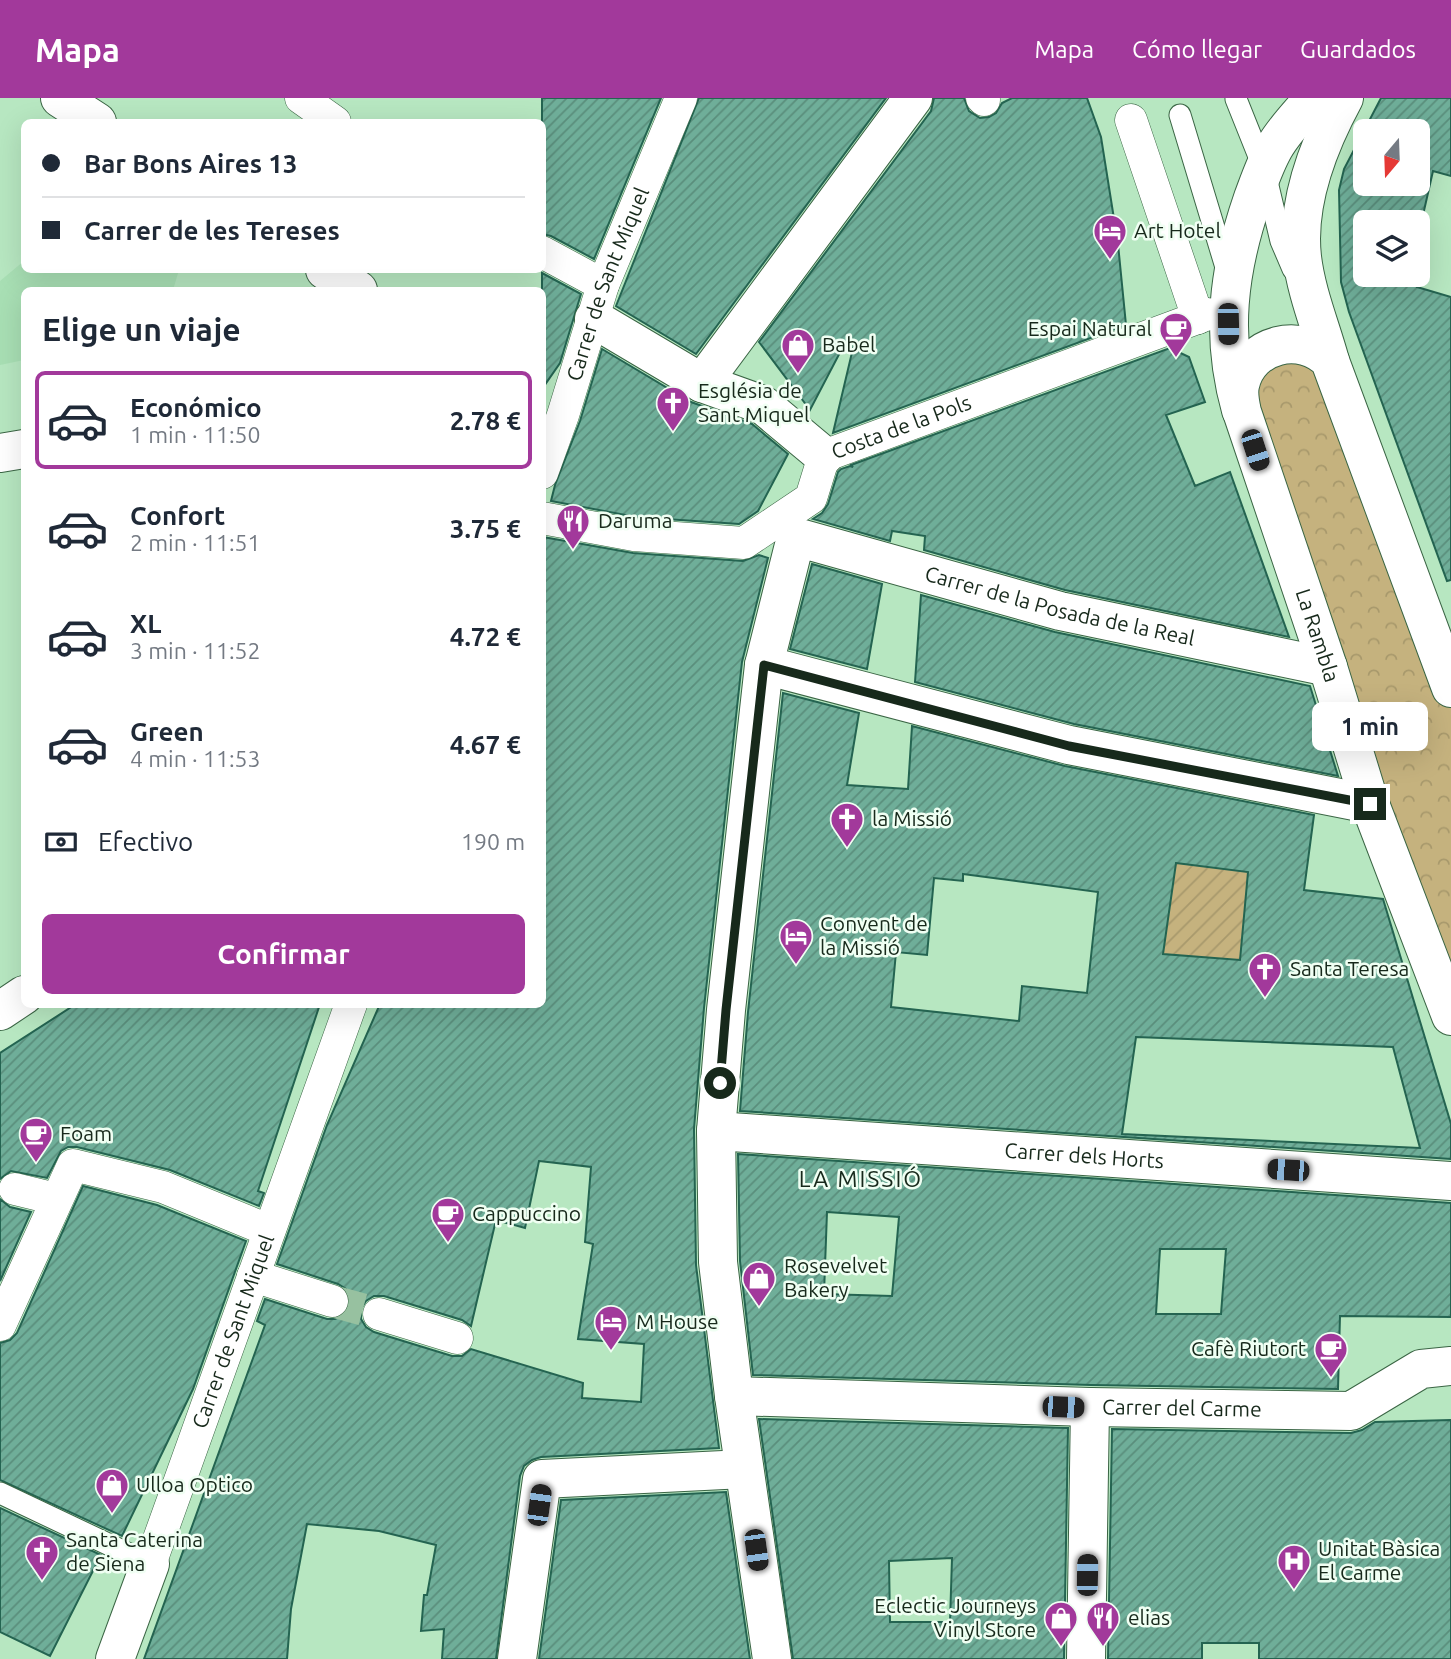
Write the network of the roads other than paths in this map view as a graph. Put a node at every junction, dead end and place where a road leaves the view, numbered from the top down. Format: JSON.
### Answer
{"nodes":[{"id":1,"x":60,"y":98,"type":"edge"},
{"id":2,"x":300,"y":98,"type":"edge"},
{"id":3,"x":681,"y":98,"type":"edge"},
{"id":4,"x":913,"y":98,"type":"edge"},
{"id":5,"x":1314,"y":98,"type":"edge"},
{"id":6,"x":1344,"y":98,"type":"edge"},
{"id":7,"x":1236,"y":99,"type":"edge"},
{"id":8,"x":1180,"y":115,"type":"dead end"},
{"id":9,"x":92,"y":119,"type":"edge"},
{"id":10,"x":331,"y":119,"type":"edge"},
{"id":11,"x":1131,"y":120,"type":"dead end"},
{"id":12,"x":1264,"y":169,"type":"junction"},
{"id":13,"x":546,"y":256,"type":"edge"},
{"id":14,"x":330,"y":273,"type":"edge"},
{"id":15,"x":1231,"y":281,"type":"junction"},
{"id":16,"x":353,"y":287,"type":"edge"},
{"id":17,"x":598,"y":302,"type":"junction"},
{"id":18,"x":1330,"y":361,"type":"junction"},
{"id":19,"x":702,"y":383,"type":"junction"},
{"id":20,"x":1242,"y":412,"type":"junction"},
{"id":21,"x":21,"y":450,"type":"edge"},
{"id":22,"x":0,"y":453,"type":"edge"},
{"id":23,"x":824,"y":456,"type":"junction"},
{"id":24,"x":546,"y":461,"type":"edge"},
{"id":25,"x":546,"y":519,"type":"edge"},
{"id":26,"x":764,"y":665,"type":"junction"},
{"id":27,"x":1328,"y":667,"type":"junction"},
{"id":28,"x":1451,"y":688,"type":"edge"},
{"id":29,"x":1370,"y":804,"type":"junction"},
{"id":30,"x":21,"y":997,"type":"edge"},
{"id":31,"x":350,"y":1008,"type":"edge"},
{"id":32,"x":0,"y":1011,"type":"edge"},
{"id":33,"x":1451,"y":1016,"type":"edge"},
{"id":34,"x":716,"y":1132,"type":"junction"},
{"id":35,"x":1451,"y":1181,"type":"edge"},
{"id":36,"x":5,"y":1186,"type":"edge"},
{"id":37,"x":56,"y":1199,"type":"junction"},
{"id":38,"x":268,"y":1230,"type":"junction"},
{"id":39,"x":253,"y":1276,"type":"junction"},
{"id":40,"x":332,"y":1301,"type":"tunnel mouth"},
{"id":41,"x":379,"y":1314,"type":"tunnel mouth"},
{"id":42,"x":0,"y":1325,"type":"edge"},
{"id":43,"x":457,"y":1338,"type":"dead end"},
{"id":44,"x":1451,"y":1367,"type":"edge"},
{"id":45,"x":734,"y":1396,"type":"junction"},
{"id":46,"x":1090,"y":1408,"type":"junction"},
{"id":47,"x":744,"y":1469,"type":"junction"},
{"id":48,"x":0,"y":1493,"type":"edge"},
{"id":49,"x":150,"y":1564,"type":"junction"},
{"id":50,"x":115,"y":1659,"type":"edge"},
{"id":51,"x":517,"y":1659,"type":"edge"},
{"id":52,"x":772,"y":1659,"type":"edge"},
{"id":53,"x":1086,"y":1659,"type":"edge"}],
"edges":[{"from":1,"to":9,"type":"street"},
{"from":2,"to":10,"type":"street"},
{"from":3,"to":17,"type":"street","name":"Carrer de Sant Miquel"},
{"from":4,"to":19,"type":"street"},
{"from":5,"to":12,"type":"street"},
{"from":6,"to":18,"type":"street"},
{"from":7,"to":12,"type":"lane"},
{"from":8,"to":15,"type":"lane"},
{"from":11,"to":23,"type":"street","name":"Costa de la Pols"},
{"from":12,"to":15,"type":"street"},
{"from":12,"to":18,"type":"lane"},
{"from":13,"to":17,"type":"street"},
{"from":14,"to":16,"type":"street"},
{"from":15,"to":20,"type":"street"},
{"from":17,"to":19,"type":"street"},
{"from":17,"to":24,"type":"street","name":"Carrer de Sant Miquel"},
{"from":18,"to":20,"type":"street"},
{"from":18,"to":28,"type":"street"},
{"from":19,"to":23,"type":"street"},
{"from":20,"to":27,"type":"street","name":"La Rambla"},
{"from":21,"to":22,"type":"street"},
{"from":23,"to":25,"type":"street","name":"Costa de la Pols"},
{"from":26,"to":27,"type":"street","name":"Carrer de la Posada de la Real"},
{"from":26,"to":29,"type":"street"},
{"from":26,"to":34,"type":"street"},
{"from":27,"to":29,"type":"street","name":"La Rambla"},
{"from":29,"to":33,"type":"street","name":"La Rambla"},
{"from":30,"to":32,"type":"street"},
{"from":31,"to":38,"type":"street","name":"Carrer de Sant Miquel"},
{"from":34,"to":35,"type":"street","name":"Carrer dels Horts"},
{"from":34,"to":45,"type":"street"},
{"from":36,"to":37,"type":"street"},
{"from":37,"to":38,"type":"street"},
{"from":37,"to":42,"type":"street"},
{"from":38,"to":39,"type":"street","name":"Carrer de Sant Miquel"},
{"from":39,"to":40,"type":"street"},
{"from":39,"to":49,"type":"street","name":"Carrer de Sant Miquel"},
{"from":41,"to":43,"type":"street"},
{"from":44,"to":46,"type":"street","name":"Carrer del Carme"},
{"from":45,"to":46,"type":"street","name":"Carrer del Carme"},
{"from":45,"to":47,"type":"street"},
{"from":46,"to":53,"type":"street"},
{"from":47,"to":51,"type":"street"},
{"from":47,"to":52,"type":"street"},
{"from":48,"to":49,"type":"lane"},
{"from":49,"to":50,"type":"street","name":"Carrer de Sant Miquel"}]}
